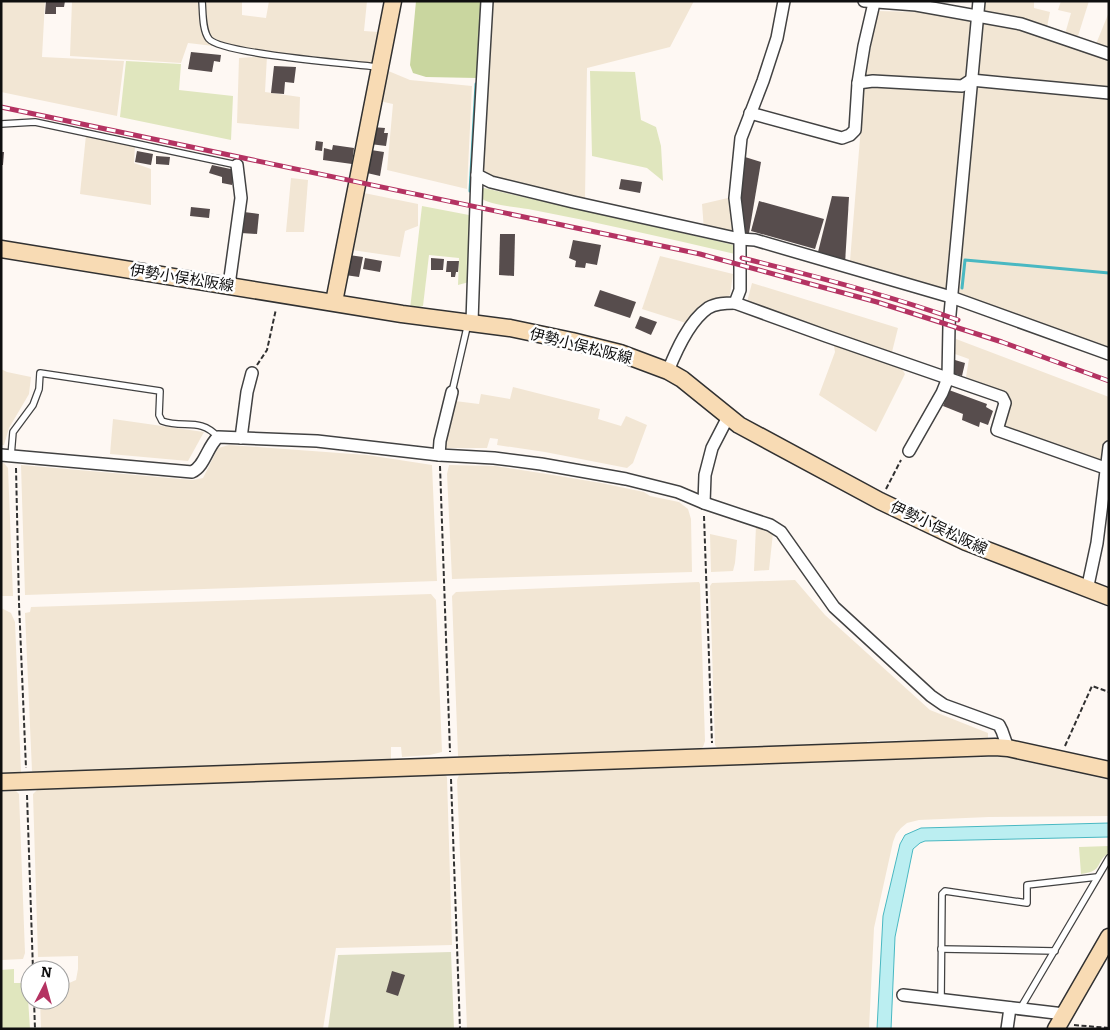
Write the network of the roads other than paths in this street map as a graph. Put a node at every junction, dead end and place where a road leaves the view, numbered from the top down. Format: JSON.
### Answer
{"nodes":[{"id":1,"x":202,"y":1,"type":"edge"},
{"id":2,"x":393,"y":1,"type":"edge"},
{"id":3,"x":487,"y":1,"type":"edge"},
{"id":4,"x":784,"y":1,"type":"edge"},
{"id":5,"x":979,"y":1,"type":"edge"},
{"id":6,"x":869,"y":2,"type":"edge"},
{"id":7,"x":978,"y":16,"type":"junction"},
{"id":8,"x":1109,"y":54,"type":"edge"},
{"id":9,"x":379,"y":67,"type":"junction"},
{"id":10,"x":971,"y":80,"type":"junction"},
{"id":11,"x":858,"y":82,"type":"junction"},
{"id":12,"x":1109,"y":92,"type":"edge"},
{"id":13,"x":750,"y":113,"type":"junction"},
{"id":14,"x":1,"y":124,"type":"edge"},
{"id":15,"x":237,"y":165,"type":"joint"},
{"id":16,"x":477,"y":175,"type":"junction"},
{"id":17,"x":740,"y":239,"type":"junction"},
{"id":18,"x":1,"y":249,"type":"edge"},
{"id":19,"x":229,"y":286,"type":"junction"},
{"id":20,"x":951,"y":297,"type":"junction"},
{"id":21,"x":334,"y":302,"type":"junction"},
{"id":22,"x":735,"y":303,"type":"junction"},
{"id":23,"x":470,"y":322,"type":"junction"},
{"id":24,"x":1109,"y":354,"type":"edge"},
{"id":25,"x":668,"y":371,"type":"junction"},
{"id":26,"x":252,"y":372,"type":"road end"},
{"id":27,"x":948,"y":378,"type":"junction"},
{"id":28,"x":452,"y":392,"type":"joint"},
{"id":29,"x":728,"y":416,"type":"junction"},
{"id":30,"x":218,"y":437,"type":"junction"},
{"id":31,"x":241,"y":438,"type":"junction"},
{"id":32,"x":1109,"y":447,"type":"edge"},
{"id":33,"x":909,"y":451,"type":"road end"},
{"id":34,"x":9,"y":455,"type":"edge"},
{"id":35,"x":440,"y":455,"type":"junction"},
{"id":36,"x":1106,"y":468,"type":"junction"},
{"id":37,"x":704,"y":503,"type":"junction"},
{"id":38,"x":1105,"y":510,"type":"edge"},
{"id":39,"x":1087,"y":590,"type":"junction"},
{"id":40,"x":1109,"y":597,"type":"edge"},
{"id":41,"x":1008,"y":748,"type":"junction"},
{"id":42,"x":1109,"y":770,"type":"edge"},
{"id":43,"x":1,"y":782,"type":"edge"},
{"id":44,"x":1109,"y":858,"type":"edge"},
{"id":45,"x":1097,"y":878,"type":"junction"},
{"id":46,"x":1109,"y":937,"type":"edge"},
{"id":47,"x":941,"y":949,"type":"junction"},
{"id":48,"x":1055,"y":950,"type":"junction"},
{"id":49,"x":903,"y":995,"type":"dead end"},
{"id":50,"x":941,"y":1000,"type":"junction"},
{"id":51,"x":1015,"y":1009,"type":"junction"},
{"id":52,"x":1059,"y":1022,"type":"edge"},
{"id":53,"x":1007,"y":1029,"type":"edge"}],
"edges":[{"from":1,"to":9,"type":"lane"},
{"from":2,"to":9,"type":"street"},
{"from":3,"to":16,"type":"street"},
{"from":4,"to":13,"type":"street"},
{"from":5,"to":7,"type":"street"},
{"from":6,"to":7,"type":"street"},
{"from":6,"to":11,"type":"street"},
{"from":7,"to":8,"type":"street"},
{"from":7,"to":10,"type":"street"},
{"from":9,"to":21,"type":"street"},
{"from":10,"to":11,"type":"street"},
{"from":10,"to":12,"type":"street"},
{"from":10,"to":20,"type":"street"},
{"from":11,"to":13,"type":"street"},
{"from":13,"to":17,"type":"street"},
{"from":14,"to":15,"type":"lane"},
{"from":15,"to":19,"type":"street"},
{"from":16,"to":17,"type":"street"},
{"from":16,"to":23,"type":"street"},
{"from":17,"to":20,"type":"street"},
{"from":17,"to":22,"type":"street"},
{"from":18,"to":19,"type":"street","name":"伊勢小俣松阪線"},
{"from":19,"to":21,"type":"street","name":"伊勢小俣松阪線"},
{"from":20,"to":24,"type":"street"},
{"from":20,"to":27,"type":"street"},
{"from":21,"to":23,"type":"street","name":"伊勢小俣松阪線"},
{"from":22,"to":25,"type":"street"},
{"from":22,"to":27,"type":"street"},
{"from":23,"to":25,"type":"street","name":"伊勢小俣松阪線"},
{"from":23,"to":28,"type":"lane"},
{"from":25,"to":29,"type":"street","name":"伊勢小俣松阪線"},
{"from":26,"to":31,"type":"street"},
{"from":27,"to":33,"type":"street"},
{"from":27,"to":36,"type":"street"},
{"from":28,"to":35,"type":"street"},
{"from":29,"to":37,"type":"street"},
{"from":29,"to":39,"type":"street","name":"伊勢小俣松阪線"},
{"from":30,"to":31,"type":"street"},
{"from":30,"to":34,"type":"street"},
{"from":30,"to":34,"type":"lane"},
{"from":31,"to":35,"type":"street"},
{"from":32,"to":36,"type":"street"},
{"from":35,"to":37,"type":"street"},
{"from":36,"to":38,"type":"street"},
{"from":37,"to":41,"type":"street"},
{"from":38,"to":39,"type":"street"},
{"from":39,"to":40,"type":"street","name":"伊勢小俣松阪線"},
{"from":41,"to":42,"type":"street"},
{"from":41,"to":43,"type":"street"},
{"from":44,"to":45,"type":"lane"},
{"from":45,"to":47,"type":"lane"},
{"from":45,"to":48,"type":"lane"},
{"from":46,"to":52,"type":"street"},
{"from":47,"to":48,"type":"lane"},
{"from":47,"to":50,"type":"lane"},
{"from":48,"to":51,"type":"lane"},
{"from":49,"to":50,"type":"street"},
{"from":50,"to":51,"type":"street"},
{"from":51,"to":52,"type":"street"},
{"from":51,"to":53,"type":"street"}]}
